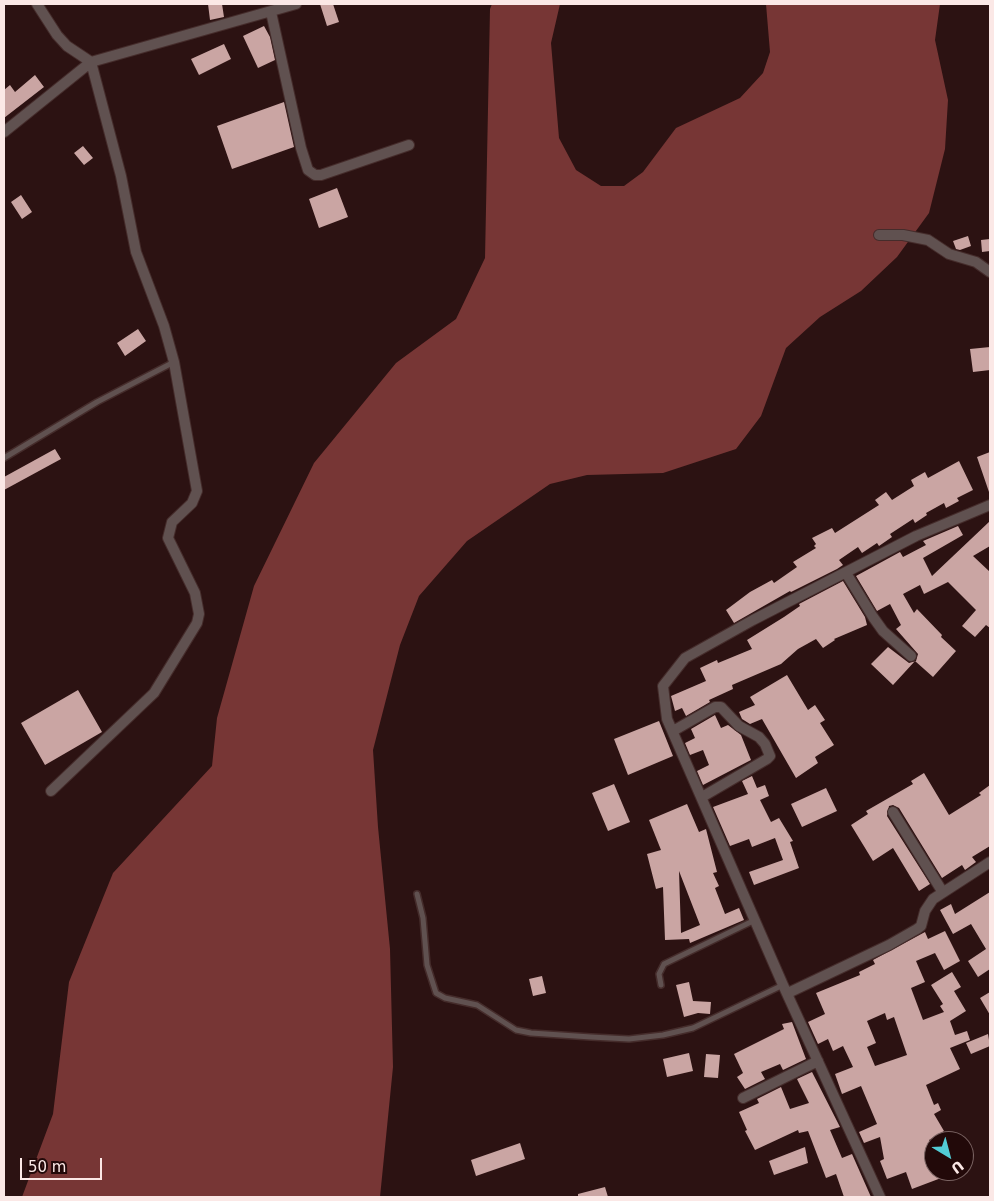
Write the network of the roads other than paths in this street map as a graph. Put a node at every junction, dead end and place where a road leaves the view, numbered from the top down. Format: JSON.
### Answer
{"nodes":[{"id":1,"x":37,"y":4,"type":"edge"},
{"id":2,"x":296,"y":4,"type":"edge"},
{"id":3,"x":271,"y":12,"type":"junction"},
{"id":4,"x":91,"y":62,"type":"junction"},
{"id":5,"x":4,"y":132,"type":"edge"},
{"id":6,"x":409,"y":145,"type":"dead end"},
{"id":7,"x":879,"y":235,"type":"dead end"},
{"id":8,"x":990,"y":272,"type":"edge"},
{"id":9,"x":174,"y":362,"type":"junction"},
{"id":10,"x":4,"y":458,"type":"edge"},
{"id":11,"x":990,"y":504,"type":"edge"},
{"id":12,"x":846,"y":573,"type":"junction"},
{"id":13,"x":911,"y":656,"type":"dead end"},
{"id":14,"x":673,"y":731,"type":"junction"},
{"id":15,"x":51,"y":791,"type":"dead end"},
{"id":16,"x":702,"y":797,"type":"junction"},
{"id":17,"x":893,"y":812,"type":"dead end"},
{"id":18,"x":990,"y":862,"type":"edge"},
{"id":19,"x":942,"y":891,"type":"junction"},
{"id":20,"x":417,"y":894,"type":"dead end"},
{"id":21,"x":756,"y":920,"type":"junction"},
{"id":22,"x":661,"y":985,"type":"dead end"},
{"id":23,"x":786,"y":989,"type":"junction"},
{"id":24,"x":818,"y":1061,"type":"junction"},
{"id":25,"x":743,"y":1098,"type":"dead end"},
{"id":26,"x":880,"y":1197,"type":"edge"}],
"edges":[{"from":1,"to":4,"type":"street"},
{"from":2,"to":3,"type":"street"},
{"from":3,"to":4,"type":"street"},
{"from":3,"to":6,"type":"street"},
{"from":4,"to":5,"type":"street"},
{"from":4,"to":9,"type":"street"},
{"from":7,"to":8,"type":"street"},
{"from":9,"to":10,"type":"lane"},
{"from":9,"to":15,"type":"street"},
{"from":11,"to":12,"type":"street"},
{"from":12,"to":13,"type":"street"},
{"from":12,"to":14,"type":"street"},
{"from":14,"to":16,"type":"street"},
{"from":14,"to":16,"type":"street"},
{"from":16,"to":21,"type":"street"},
{"from":17,"to":19,"type":"street"},
{"from":18,"to":19,"type":"street"},
{"from":19,"to":23,"type":"street"},
{"from":20,"to":23,"type":"lane"},
{"from":21,"to":22,"type":"lane"},
{"from":21,"to":23,"type":"street"},
{"from":23,"to":24,"type":"street"},
{"from":24,"to":25,"type":"street"},
{"from":24,"to":26,"type":"street"}]}
